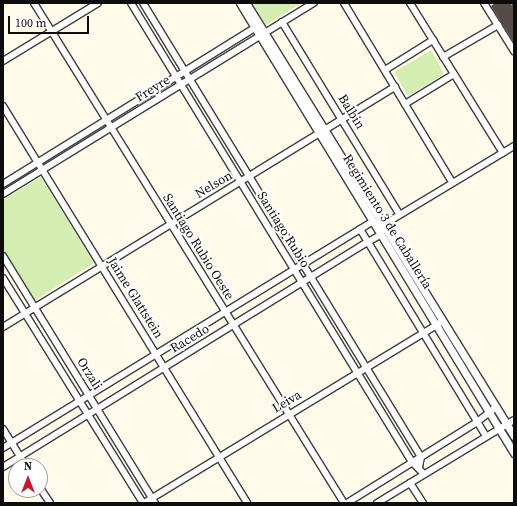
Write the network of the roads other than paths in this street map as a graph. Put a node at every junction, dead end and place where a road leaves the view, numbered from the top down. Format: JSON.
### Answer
{"nodes":[{"id":1,"x":34,"y":3,"type":"edge"},
{"id":2,"x":98,"y":3,"type":"edge"},
{"id":3,"x":132,"y":3,"type":"edge"},
{"id":4,"x":143,"y":3,"type":"edge"},
{"id":5,"x":240,"y":3,"type":"edge"},
{"id":6,"x":246,"y":3,"type":"edge"},
{"id":7,"x":314,"y":3,"type":"edge"},
{"id":8,"x":344,"y":3,"type":"edge"},
{"id":9,"x":410,"y":3,"type":"edge"},
{"id":10,"x":486,"y":3,"type":"edge"},
{"id":11,"x":282,"y":22,"type":"junction"},
{"id":12,"x":498,"y":25,"type":"junction"},
{"id":13,"x":257,"y":26,"type":"junction"},
{"id":14,"x":52,"y":32,"type":"junction"},
{"id":15,"x":262,"y":34,"type":"junction"},
{"id":16,"x":433,"y":40,"type":"junction"},
{"id":17,"x":514,"y":51,"type":"edge"},
{"id":18,"x":443,"y":57,"type":"junction"},
{"id":19,"x":3,"y":61,"type":"edge"},
{"id":20,"x":385,"y":70,"type":"junction"},
{"id":21,"x":185,"y":73,"type":"junction"},
{"id":22,"x":454,"y":74,"type":"junction"},
{"id":23,"x":176,"y":78,"type":"junction"},
{"id":24,"x":189,"y":79,"type":"junction"},
{"id":25,"x":180,"y":85,"type":"junction"},
{"id":26,"x":395,"y":87,"type":"junction"},
{"id":27,"x":405,"y":104,"type":"junction"},
{"id":28,"x":3,"y":106,"type":"edge"},
{"id":29,"x":342,"y":120,"type":"junction"},
{"id":30,"x":107,"y":121,"type":"junction"},
{"id":31,"x":111,"y":128,"type":"junction"},
{"id":32,"x":322,"y":132,"type":"junction"},
{"id":33,"x":514,"y":146,"type":"edge"},
{"id":34,"x":503,"y":153,"type":"junction"},
{"id":35,"x":38,"y":163,"type":"junction"},
{"id":36,"x":42,"y":170,"type":"junction"},
{"id":37,"x":249,"y":177,"type":"junction"},
{"id":38,"x":240,"y":182,"type":"junction"},
{"id":39,"x":452,"y":182,"type":"junction"},
{"id":40,"x":3,"y":184,"type":"edge"},
{"id":41,"x":3,"y":194,"type":"edge"},
{"id":42,"x":399,"y":214,"type":"junction"},
{"id":43,"x":372,"y":222,"type":"junction"},
{"id":44,"x":171,"y":224,"type":"junction"},
{"id":45,"x":383,"y":225,"type":"junction"},
{"id":46,"x":360,"y":229,"type":"junction"},
{"id":47,"x":380,"y":235,"type":"junction"},
{"id":48,"x":368,"y":242,"type":"junction"},
{"id":49,"x":3,"y":256,"type":"edge"},
{"id":50,"x":304,"y":265,"type":"junction"},
{"id":51,"x":102,"y":266,"type":"junction"},
{"id":52,"x":295,"y":270,"type":"junction"},
{"id":53,"x":312,"y":277,"type":"junction"},
{"id":54,"x":3,"y":278,"type":"edge"},
{"id":55,"x":303,"y":283,"type":"junction"},
{"id":56,"x":35,"y":307,"type":"junction"},
{"id":57,"x":226,"y":312,"type":"junction"},
{"id":58,"x":26,"y":313,"type":"junction"},
{"id":59,"x":439,"y":323,"type":"junction"},
{"id":60,"x":234,"y":326,"type":"junction"},
{"id":61,"x":3,"y":327,"type":"edge"},
{"id":62,"x":424,"y":333,"type":"junction"},
{"id":63,"x":156,"y":354,"type":"junction"},
{"id":64,"x":367,"y":367,"type":"junction"},
{"id":65,"x":164,"y":368,"type":"junction"},
{"id":66,"x":357,"y":373,"type":"junction"},
{"id":67,"x":88,"y":395,"type":"junction"},
{"id":68,"x":80,"y":400,"type":"junction"},
{"id":69,"x":496,"y":407,"type":"junction"},
{"id":70,"x":98,"y":410,"type":"junction"},
{"id":71,"x":490,"y":413,"type":"junction"},
{"id":72,"x":289,"y":414,"type":"junction"},
{"id":73,"x":88,"y":415,"type":"junction"},
{"id":74,"x":514,"y":420,"type":"edge"},
{"id":75,"x":478,"y":422,"type":"junction"},
{"id":76,"x":510,"y":425,"type":"edge"},
{"id":77,"x":498,"y":428,"type":"junction"},
{"id":78,"x":3,"y":430,"type":"edge"},
{"id":79,"x":486,"y":436,"type":"junction"},
{"id":80,"x":514,"y":436,"type":"edge"},
{"id":81,"x":11,"y":443,"type":"junction"},
{"id":82,"x":3,"y":448,"type":"edge"},
{"id":83,"x":514,"y":453,"type":"edge"},
{"id":84,"x":20,"y":457,"type":"junction"},
{"id":85,"x":219,"y":457,"type":"junction"},
{"id":86,"x":421,"y":457,"type":"junction"},
{"id":87,"x":412,"y":462,"type":"junction"},
{"id":88,"x":3,"y":467,"type":"edge"},
{"id":89,"x":419,"y":467,"type":"junction"},
{"id":90,"x":424,"y":474,"type":"junction"},
{"id":91,"x":410,"y":483,"type":"junction"},
{"id":92,"x":154,"y":500,"type":"edge"},
{"id":93,"x":143,"y":503,"type":"edge"},
{"id":94,"x":247,"y":503,"type":"edge"},
{"id":95,"x":345,"y":503,"type":"edge"},
{"id":96,"x":377,"y":503,"type":"edge"},
{"id":97,"x":423,"y":503,"type":"edge"}],
"edges":[{"from":1,"to":14,"type":"street","name":"Santiago Rubio Oeste"},
{"from":2,"to":14,"type":"street"},
{"from":3,"to":23,"type":"street","name":"Santiago Rubio"},
{"from":4,"to":21,"type":"street","name":"Santiago Rubio"},
{"from":5,"to":13,"type":"street","name":"Regimiento 3 de Caballería"},
{"from":6,"to":13,"type":"street","name":"Regimiento 3 de Caballería"},
{"from":7,"to":11,"type":"street","name":"Freyre"},
{"from":8,"to":20,"type":"street"},
{"from":9,"to":16,"type":"street"},
{"from":10,"to":12,"type":"street"},
{"from":11,"to":15,"type":"street","name":"Freyre"},
{"from":11,"to":29,"type":"street","name":"Balbin"},
{"from":12,"to":17,"type":"street"},
{"from":12,"to":18,"type":"street"},
{"from":13,"to":15,"type":"street","name":"Regimiento 3 de Caballería"},
{"from":13,"to":21,"type":"street","name":"Freyre"},
{"from":14,"to":19,"type":"street"},
{"from":14,"to":30,"type":"street","name":"Santiago Rubio Oeste"},
{"from":15,"to":24,"type":"street","name":"Freyre"},
{"from":15,"to":32,"type":"street","name":"Regimiento 3 de Caballería"},
{"from":16,"to":18,"type":"street"},
{"from":16,"to":20,"type":"street"},
{"from":18,"to":22,"type":"street"},
{"from":20,"to":26,"type":"street"},
{"from":21,"to":23,"type":"street","name":"Freyre"},
{"from":21,"to":24,"type":"street","name":"Santiago Rubio"},
{"from":22,"to":27,"type":"street"},
{"from":22,"to":34,"type":"street"},
{"from":23,"to":25,"type":"street","name":"Santiago Rubio"},
{"from":23,"to":30,"type":"street","name":"Freyre"},
{"from":24,"to":25,"type":"street","name":"Freyre"},
{"from":24,"to":37,"type":"street","name":"Santiago Rubio"},
{"from":25,"to":31,"type":"street","name":"Freyre"},
{"from":25,"to":38,"type":"street","name":"Santiago Rubio"},
{"from":26,"to":27,"type":"street"},
{"from":26,"to":29,"type":"street","name":"Nelson"},
{"from":27,"to":39,"type":"street"},
{"from":28,"to":35,"type":"street","name":"Jaime Glattstein"},
{"from":29,"to":32,"type":"street","name":"Nelson"},
{"from":29,"to":42,"type":"street","name":"Balbin"},
{"from":30,"to":31,"type":"street","name":"Santiago Rubio Oeste"},
{"from":30,"to":35,"type":"street","name":"Freyre"},
{"from":31,"to":36,"type":"street","name":"Freyre"},
{"from":31,"to":44,"type":"street","name":"Santiago Rubio Oeste"},
{"from":32,"to":37,"type":"street","name":"Nelson"},
{"from":32,"to":43,"type":"street","name":"Regimiento 3 de Caballería"},
{"from":32,"to":45,"type":"street","name":"Regimiento 3 de Caballería"},
{"from":33,"to":34,"type":"street"},
{"from":34,"to":39,"type":"street"},
{"from":35,"to":36,"type":"street","name":"Jaime Glattstein"},
{"from":35,"to":40,"type":"street","name":"Freyre"},
{"from":36,"to":41,"type":"street","name":"Freyre"},
{"from":36,"to":51,"type":"street","name":"Jaime Glattstein"},
{"from":37,"to":38,"type":"street","name":"Nelson"},
{"from":37,"to":50,"type":"street","name":"Santiago Rubio"},
{"from":38,"to":44,"type":"street","name":"Nelson"},
{"from":38,"to":52,"type":"street","name":"Santiago Rubio"},
{"from":39,"to":42,"type":"street"},
{"from":42,"to":45,"type":"street"},
{"from":43,"to":45,"type":"street"},
{"from":43,"to":46,"type":"street","name":"Racedo"},
{"from":43,"to":47,"type":"street","name":"Regimiento 3 de Caballería"},
{"from":44,"to":51,"type":"street","name":"Nelson"},
{"from":44,"to":57,"type":"street","name":"Santiago Rubio Oeste"},
{"from":45,"to":47,"type":"street"},
{"from":45,"to":59,"type":"street","name":"Regimiento 3 de Caballería"},
{"from":46,"to":48,"type":"street"},
{"from":46,"to":50,"type":"street","name":"Racedo"},
{"from":47,"to":48,"type":"street","name":"Racedo"},
{"from":47,"to":59,"type":"street","name":"Regimiento 3 de Caballería"},
{"from":48,"to":53,"type":"street","name":"Racedo"},
{"from":48,"to":62,"type":"street"},
{"from":49,"to":56,"type":"street","name":"Orzali"},
{"from":50,"to":52,"type":"street","name":"Racedo"},
{"from":50,"to":53,"type":"street","name":"Santiago Rubio"},
{"from":51,"to":56,"type":"street","name":"Nelson"},
{"from":51,"to":63,"type":"street","name":"Jaime Glattstein"},
{"from":52,"to":55,"type":"street","name":"Santiago Rubio"},
{"from":52,"to":57,"type":"street","name":"Racedo"},
{"from":53,"to":55,"type":"street","name":"Racedo"},
{"from":53,"to":64,"type":"street","name":"Santiago Rubio"},
{"from":54,"to":58,"type":"street","name":"Orzali"},
{"from":55,"to":60,"type":"street","name":"Racedo"},
{"from":55,"to":66,"type":"street","name":"Santiago Rubio"},
{"from":56,"to":58,"type":"street","name":"Nelson"},
{"from":56,"to":67,"type":"street","name":"Orzali"},
{"from":57,"to":60,"type":"street","name":"Santiago Rubio Oeste"},
{"from":57,"to":63,"type":"street","name":"Racedo"},
{"from":58,"to":61,"type":"street","name":"Nelson"},
{"from":58,"to":68,"type":"street","name":"Orzali"},
{"from":59,"to":62,"type":"street","name":"Leiva"},
{"from":59,"to":69,"type":"street","name":"Regimiento 3 de Caballería"},
{"from":59,"to":71,"type":"street","name":"Regimiento 3 de Caballería"},
{"from":60,"to":65,"type":"street","name":"Racedo"},
{"from":60,"to":72,"type":"street","name":"Santiago Rubio Oeste"},
{"from":62,"to":64,"type":"street","name":"Leiva"},
{"from":62,"to":75,"type":"street"},
{"from":63,"to":65,"type":"street","name":"Jaime Glattstein"},
{"from":63,"to":67,"type":"street","name":"Racedo"},
{"from":64,"to":66,"type":"street","name":"Leiva"},
{"from":64,"to":86,"type":"street","name":"Santiago Rubio"},
{"from":65,"to":70,"type":"street","name":"Racedo"},
{"from":65,"to":85,"type":"street","name":"Jaime Glattstein"},
{"from":66,"to":72,"type":"street","name":"Leiva"},
{"from":66,"to":87,"type":"street","name":"Santiago Rubio"},
{"from":67,"to":68,"type":"street","name":"Racedo"},
{"from":67,"to":70,"type":"street","name":"Orzali"},
{"from":68,"to":73,"type":"street","name":"Orzali"},
{"from":68,"to":81,"type":"street","name":"Racedo"},
{"from":69,"to":71,"type":"street"},
{"from":69,"to":76,"type":"street","name":"Regimiento 3 de Caballería"},
{"from":70,"to":73,"type":"street","name":"Racedo"},
{"from":70,"to":92,"type":"street","name":"Orzali"},
{"from":71,"to":75,"type":"street"},
{"from":71,"to":77,"type":"street","name":"Regimiento 3 de Caballería"},
{"from":72,"to":85,"type":"street","name":"Leiva"},
{"from":72,"to":95,"type":"street","name":"Santiago Rubio Oeste"},
{"from":73,"to":84,"type":"street","name":"Racedo"},
{"from":73,"to":93,"type":"street","name":"Orzali"},
{"from":74,"to":76,"type":"street"},
{"from":75,"to":79,"type":"street"},
{"from":75,"to":86,"type":"street"},
{"from":76,"to":77,"type":"street"},
{"from":76,"to":80,"type":"street","name":"Regimiento 3 de Caballería"},
{"from":77,"to":79,"type":"street"},
{"from":77,"to":83,"type":"street","name":"Regimiento 3 de Caballería"},
{"from":78,"to":81,"type":"street"},
{"from":79,"to":90,"type":"street"},
{"from":81,"to":82,"type":"street","name":"Racedo"},
{"from":81,"to":84,"type":"street"},
{"from":84,"to":88,"type":"street","name":"Racedo"},
{"from":85,"to":92,"type":"street","name":"Leiva"},
{"from":85,"to":94,"type":"street","name":"Jaime Glattstein"},
{"from":86,"to":87,"type":"street"},
{"from":86,"to":89,"type":"street"},
{"from":87,"to":89,"type":"street","name":"Santiago Rubio"},
{"from":87,"to":95,"type":"street"},
{"from":89,"to":90,"type":"street","name":"Santiago Rubio"},
{"from":90,"to":91,"type":"street"},
{"from":91,"to":96,"type":"street"},
{"from":91,"to":97,"type":"street"},
{"from":92,"to":93,"type":"street","name":"Leiva"}]}
